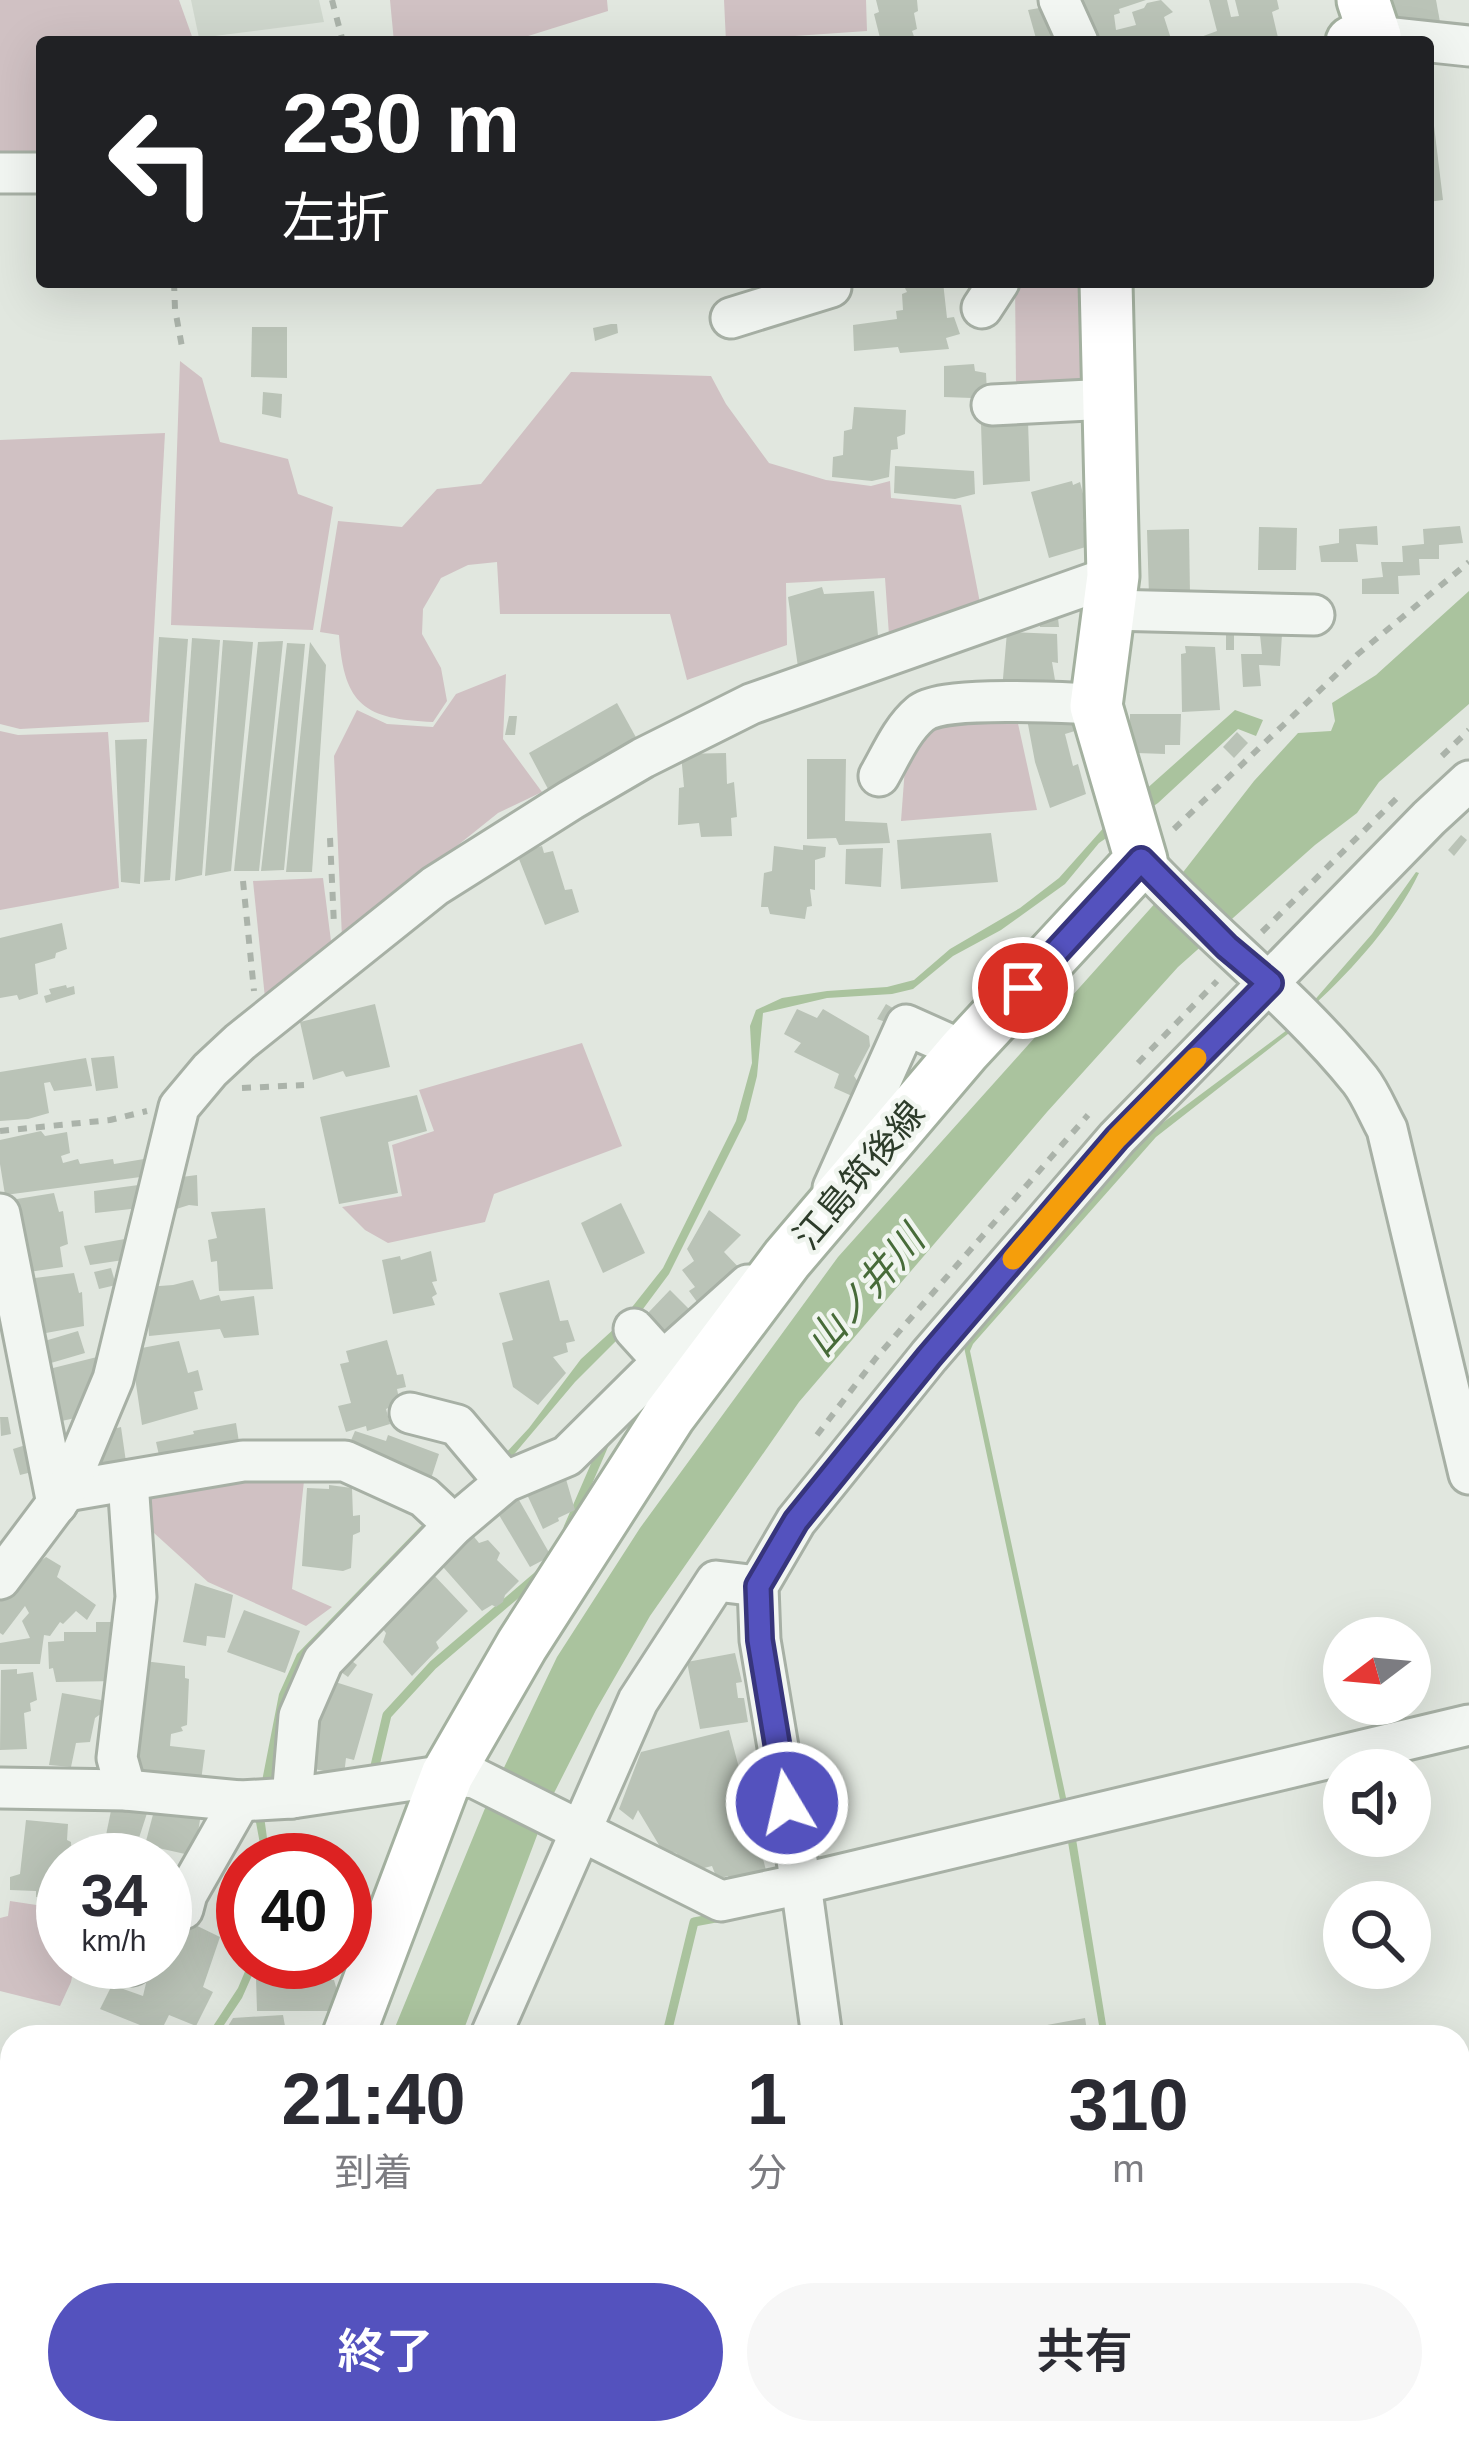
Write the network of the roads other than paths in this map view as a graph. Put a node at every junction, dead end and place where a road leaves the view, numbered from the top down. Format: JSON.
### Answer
{"nodes":[{"id":1,"x":1059,"y":0,"type":"edge"},
{"id":2,"x":1363,"y":26,"type":"edge"},
{"id":3,"x":1075,"y":36,"type":"edge"},
{"id":4,"x":1416,"y":36,"type":"edge"},
{"id":5,"x":1434,"y":39,"type":"edge"},
{"id":6,"x":1469,"y":46,"type":"edge"},
{"id":7,"x":0,"y":173,"type":"edge"},
{"id":8,"x":36,"y":173,"type":"edge"},
{"id":9,"x":828,"y":288,"type":"edge"},
{"id":10,"x":1106,"y":288,"type":"edge"},
{"id":11,"x":731,"y":318,"type":"dead end"},
{"id":12,"x":1109,"y":399,"type":"junction"},
{"id":13,"x":992,"y":404,"type":"dead end"},
{"id":14,"x":1111,"y":593,"type":"junction"},
{"id":15,"x":1314,"y":615,"type":"dead end"},
{"id":16,"x":1096,"y":704,"type":"junction"},
{"id":17,"x":1452,"y":772,"type":"edge"},
{"id":18,"x":879,"y":776,"type":"dead end"},
{"id":19,"x":1151,"y":871,"type":"junction"},
{"id":20,"x":1270,"y":983,"type":"junction"},
{"id":21,"x":0,"y":1214,"type":"edge"},
{"id":22,"x":816,"y":1225,"type":"junction"},
{"id":23,"x":634,"y":1329,"type":"dead end"},
{"id":24,"x":662,"y":1361,"type":"junction"},
{"id":25,"x":17,"y":1393,"type":"edge"},
{"id":26,"x":410,"y":1413,"type":"dead end"},
{"id":27,"x":1469,"y":1474,"type":"edge"},
{"id":28,"x":128,"y":1481,"type":"junction"},
{"id":29,"x":506,"y":1482,"type":"junction"},
{"id":30,"x":62,"y":1498,"type":"junction"},
{"id":31,"x":454,"y":1525,"type":"junction"},
{"id":32,"x":0,"y":1579,"type":"edge"},
{"id":33,"x":758,"y":1586,"type":"junction"},
{"id":34,"x":1469,"y":1725,"type":"edge"},
{"id":35,"x":461,"y":1777,"type":"junction"},
{"id":36,"x":0,"y":1788,"type":"edge"},
{"id":37,"x":126,"y":1790,"type":"junction"},
{"id":38,"x":292,"y":1798,"type":"junction"},
{"id":39,"x":240,"y":1801,"type":"junction"},
{"id":40,"x":568,"y":1825,"type":"junction"},
{"id":41,"x":801,"y":1884,"type":"junction"},
{"id":42,"x":192,"y":1885,"type":"edge"},
{"id":43,"x":353,"y":2025,"type":"edge"},
{"id":44,"x":494,"y":2025,"type":"edge"},
{"id":45,"x":820,"y":2025,"type":"edge"}],
"edges":[{"from":1,"to":3,"type":"street"},
{"from":2,"to":4,"type":"street"},
{"from":5,"to":6,"type":"street"},
{"from":7,"to":8,"type":"street"},
{"from":9,"to":11,"type":"street"},
{"from":10,"to":12,"type":"main road"},
{"from":12,"to":13,"type":"street"},
{"from":12,"to":14,"type":"main road"},
{"from":14,"to":15,"type":"street"},
{"from":14,"to":16,"type":"main road"},
{"from":14,"to":30,"type":"street"},
{"from":16,"to":18,"type":"street"},
{"from":16,"to":19,"type":"main road"},
{"from":17,"to":20,"type":"street"},
{"from":19,"to":20,"type":"street"},
{"from":19,"to":22,"type":"main road","name":"江島筑後線"},
{"from":20,"to":27,"type":"street"},
{"from":20,"to":33,"type":"street"},
{"from":21,"to":25,"type":"street"},
{"from":22,"to":24,"type":"street"},
{"from":22,"to":35,"type":"main road","name":"江島筑後線"},
{"from":23,"to":24,"type":"street"},
{"from":24,"to":29,"type":"street"},
{"from":25,"to":30,"type":"street"},
{"from":26,"to":29,"type":"street"},
{"from":28,"to":30,"type":"street"},
{"from":28,"to":31,"type":"street"},
{"from":28,"to":37,"type":"street"},
{"from":29,"to":31,"type":"street"},
{"from":30,"to":32,"type":"street"},
{"from":31,"to":38,"type":"street"},
{"from":33,"to":40,"type":"street"},
{"from":33,"to":41,"type":"street"},
{"from":34,"to":41,"type":"street"},
{"from":35,"to":38,"type":"street"},
{"from":35,"to":40,"type":"street"},
{"from":35,"to":43,"type":"main road","name":"江島筑後線"},
{"from":36,"to":37,"type":"street"},
{"from":37,"to":39,"type":"street"},
{"from":38,"to":39,"type":"street"},
{"from":39,"to":42,"type":"street"},
{"from":40,"to":41,"type":"street"},
{"from":40,"to":44,"type":"street"},
{"from":41,"to":45,"type":"street"}]}
